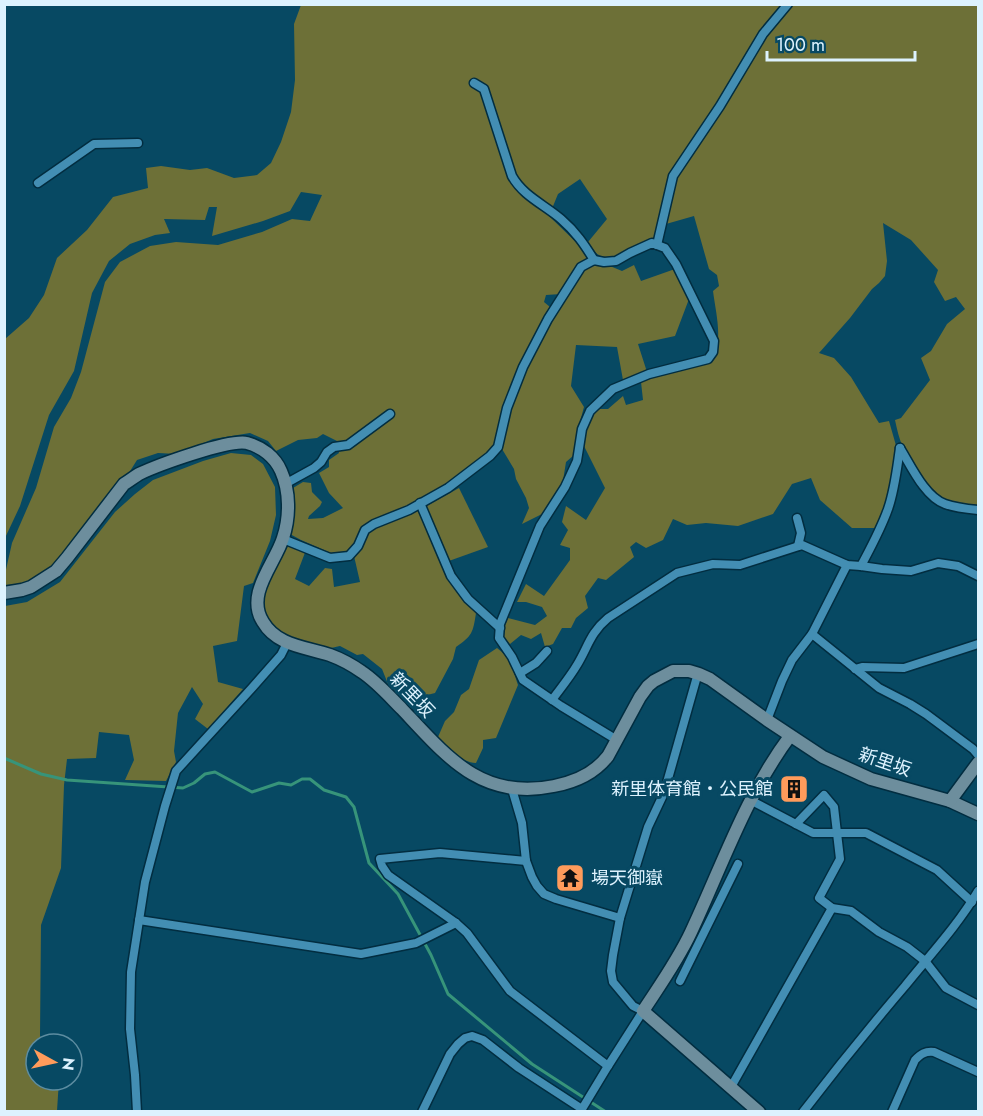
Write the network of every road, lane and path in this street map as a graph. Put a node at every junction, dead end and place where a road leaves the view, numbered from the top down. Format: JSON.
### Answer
{"nodes":[{"id":1,"x":788,"y":4,"type":"edge"},
{"id":2,"x":474,"y":83,"type":"dead end"},
{"id":3,"x":138,"y":143,"type":"dead end"},
{"id":4,"x":38,"y":183,"type":"dead end"},
{"id":5,"x":657,"y":245,"type":"junction"},
{"id":6,"x":594,"y":260,"type":"junction"},
{"id":7,"x":390,"y":414,"type":"dead end"},
{"id":8,"x":285,"y":484,"type":"junction"},
{"id":9,"x":420,"y":503,"type":"junction"},
{"id":10,"x":978,"y":510,"type":"edge"},
{"id":11,"x":797,"y":518,"type":"dead end"},
{"id":12,"x":283,"y":539,"type":"junction"},
{"id":13,"x":798,"y":546,"type":"junction"},
{"id":14,"x":847,"y":565,"type":"junction"},
{"id":15,"x":861,"y":566,"type":"junction"},
{"id":16,"x":978,"y":576,"type":"edge"},
{"id":17,"x":4,"y":593,"type":"edge"},
{"id":18,"x":500,"y":628,"type":"junction"},
{"id":19,"x":812,"y":634,"type":"junction"},
{"id":20,"x":287,"y":643,"type":"junction"},
{"id":21,"x":978,"y":644,"type":"edge"},
{"id":22,"x":547,"y":651,"type":"dead end"},
{"id":23,"x":855,"y":669,"type":"junction"},
{"id":24,"x":520,"y":673,"type":"junction"},
{"id":25,"x":699,"y":674,"type":"junction"},
{"id":26,"x":552,"y":700,"type":"junction"},
{"id":27,"x":767,"y":720,"type":"junction"},
{"id":28,"x":790,"y":736,"type":"junction"},
{"id":29,"x":617,"y":740,"type":"junction"},
{"id":30,"x":978,"y":755,"type":"edge"},
{"id":31,"x":978,"y":763,"type":"edge"},
{"id":32,"x":512,"y":789,"type":"junction"},
{"id":33,"x":750,"y":800,"type":"junction"},
{"id":34,"x":950,"y":801,"type":"junction"},
{"id":35,"x":978,"y":814,"type":"edge"},
{"id":36,"x":796,"y":824,"type":"junction"},
{"id":37,"x":837,"y":833,"type":"junction"},
{"id":38,"x":526,"y":861,"type":"junction"},
{"id":39,"x":738,"y":864,"type":"dead end"},
{"id":40,"x":978,"y":891,"type":"edge"},
{"id":41,"x":725,"y":893,"type":"junction"},
{"id":42,"x":707,"y":895,"type":"junction"},
{"id":43,"x":972,"y":902,"type":"junction"},
{"id":44,"x":832,"y":908,"type":"junction"},
{"id":45,"x":620,"y":918,"type":"junction"},
{"id":46,"x":139,"y":920,"type":"junction"},
{"id":47,"x":456,"y":923,"type":"junction"},
{"id":48,"x":925,"y":961,"type":"junction"},
{"id":49,"x":680,"y":981,"type":"dead end"},
{"id":50,"x":978,"y":1005,"type":"edge"},
{"id":51,"x":644,"y":1011,"type":"junction"},
{"id":52,"x":608,"y":1066,"type":"junction"},
{"id":53,"x":978,"y":1072,"type":"edge"},
{"id":54,"x":731,"y":1087,"type":"junction"},
{"id":55,"x":137,"y":1112,"type":"edge"},
{"id":56,"x":422,"y":1112,"type":"edge"},
{"id":57,"x":759,"y":1112,"type":"edge"},
{"id":58,"x":803,"y":1112,"type":"edge"},
{"id":59,"x":892,"y":1112,"type":"edge"}],
"edges":[{"from":1,"to":5,"type":"street"},
{"from":2,"to":6,"type":"street"},
{"from":3,"to":4,"type":"street"},
{"from":5,"to":6,"type":"street"},
{"from":5,"to":18,"type":"street"},
{"from":6,"to":9,"type":"street"},
{"from":7,"to":8,"type":"street"},
{"from":8,"to":12,"type":"main road","name":"新里坂"},
{"from":8,"to":17,"type":"main road","name":"新里坂"},
{"from":9,"to":12,"type":"street"},
{"from":9,"to":18,"type":"street"},
{"from":10,"to":15,"type":"street"},
{"from":11,"to":13,"type":"street"},
{"from":12,"to":20,"type":"main road","name":"新里坂"},
{"from":13,"to":14,"type":"street"},
{"from":13,"to":26,"type":"street"},
{"from":14,"to":15,"type":"street"},
{"from":14,"to":19,"type":"street"},
{"from":15,"to":16,"type":"street"},
{"from":18,"to":24,"type":"street"},
{"from":19,"to":23,"type":"street"},
{"from":19,"to":27,"type":"street"},
{"from":20,"to":32,"type":"main road","name":"新里坂"},
{"from":20,"to":46,"type":"street"},
{"from":21,"to":23,"type":"street"},
{"from":22,"to":24,"type":"street"},
{"from":23,"to":30,"type":"street"},
{"from":24,"to":26,"type":"street"},
{"from":25,"to":27,"type":"main road","name":"新里坂"},
{"from":25,"to":29,"type":"main road","name":"新里坂"},
{"from":25,"to":45,"type":"street"},
{"from":26,"to":29,"type":"street"},
{"from":27,"to":28,"type":"main road","name":"新里坂"},
{"from":28,"to":33,"type":"main road"},
{"from":28,"to":34,"type":"main road","name":"新里坂"},
{"from":29,"to":32,"type":"main road","name":"新里坂"},
{"from":31,"to":34,"type":"main road"},
{"from":32,"to":38,"type":"street"},
{"from":33,"to":36,"type":"street"},
{"from":33,"to":42,"type":"main road"},
{"from":34,"to":35,"type":"main road","name":"新里坂"},
{"from":36,"to":37,"type":"street"},
{"from":36,"to":37,"type":"street"},
{"from":37,"to":43,"type":"street"},
{"from":37,"to":44,"type":"street"},
{"from":38,"to":45,"type":"street"},
{"from":38,"to":47,"type":"street"},
{"from":39,"to":41,"type":"street"},
{"from":40,"to":43,"type":"street"},
{"from":41,"to":42,"type":"street"},
{"from":41,"to":49,"type":"street"},
{"from":42,"to":51,"type":"main road"},
{"from":43,"to":48,"type":"street"},
{"from":44,"to":48,"type":"street"},
{"from":44,"to":54,"type":"street"},
{"from":45,"to":51,"type":"street"},
{"from":46,"to":47,"type":"street"},
{"from":46,"to":55,"type":"street"},
{"from":47,"to":52,"type":"street"},
{"from":48,"to":50,"type":"street"},
{"from":48,"to":58,"type":"street"},
{"from":51,"to":52,"type":"street"},
{"from":51,"to":54,"type":"main road"},
{"from":52,"to":56,"type":"street"},
{"from":53,"to":59,"type":"street"},
{"from":54,"to":57,"type":"main road"}]}
